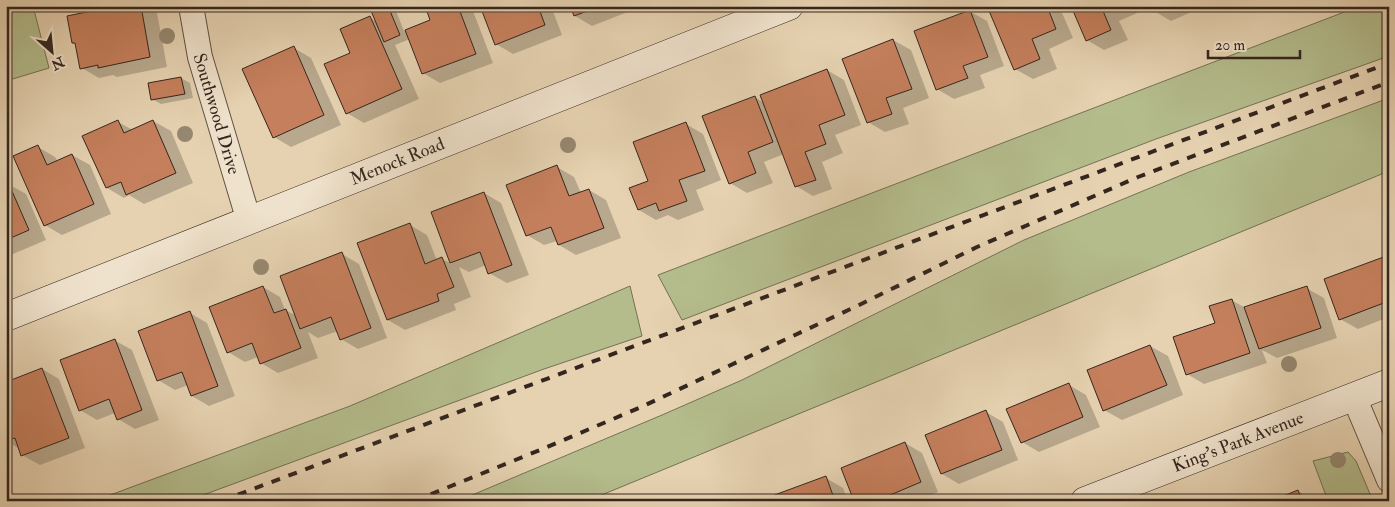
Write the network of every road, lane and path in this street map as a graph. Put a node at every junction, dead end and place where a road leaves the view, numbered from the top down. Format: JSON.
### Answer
{"nodes":[{"id":1,"x":191,"y":6,"type":"edge"},
{"id":2,"x":789,"y":6,"type":"edge"},
{"id":3,"x":249,"y":222,"type":"junction"},
{"id":4,"x":6,"y":317,"type":"edge"},
{"id":5,"x":1389,"y":383,"type":"edge"},
{"id":6,"x":1354,"y":397,"type":"junction"},
{"id":7,"x":1389,"y":480,"type":"edge"},
{"id":8,"x":1085,"y":501,"type":"edge"}],
"edges":[{"from":1,"to":3,"type":"street","name":"Southwood Drive"},
{"from":2,"to":3,"type":"street","name":"Menock Road"},
{"from":3,"to":4,"type":"street","name":"Menock Road"},
{"from":5,"to":6,"type":"street","name":"King's Park Avenue"},
{"from":6,"to":7,"type":"street"},
{"from":6,"to":8,"type":"street","name":"King's Park Avenue"}]}
